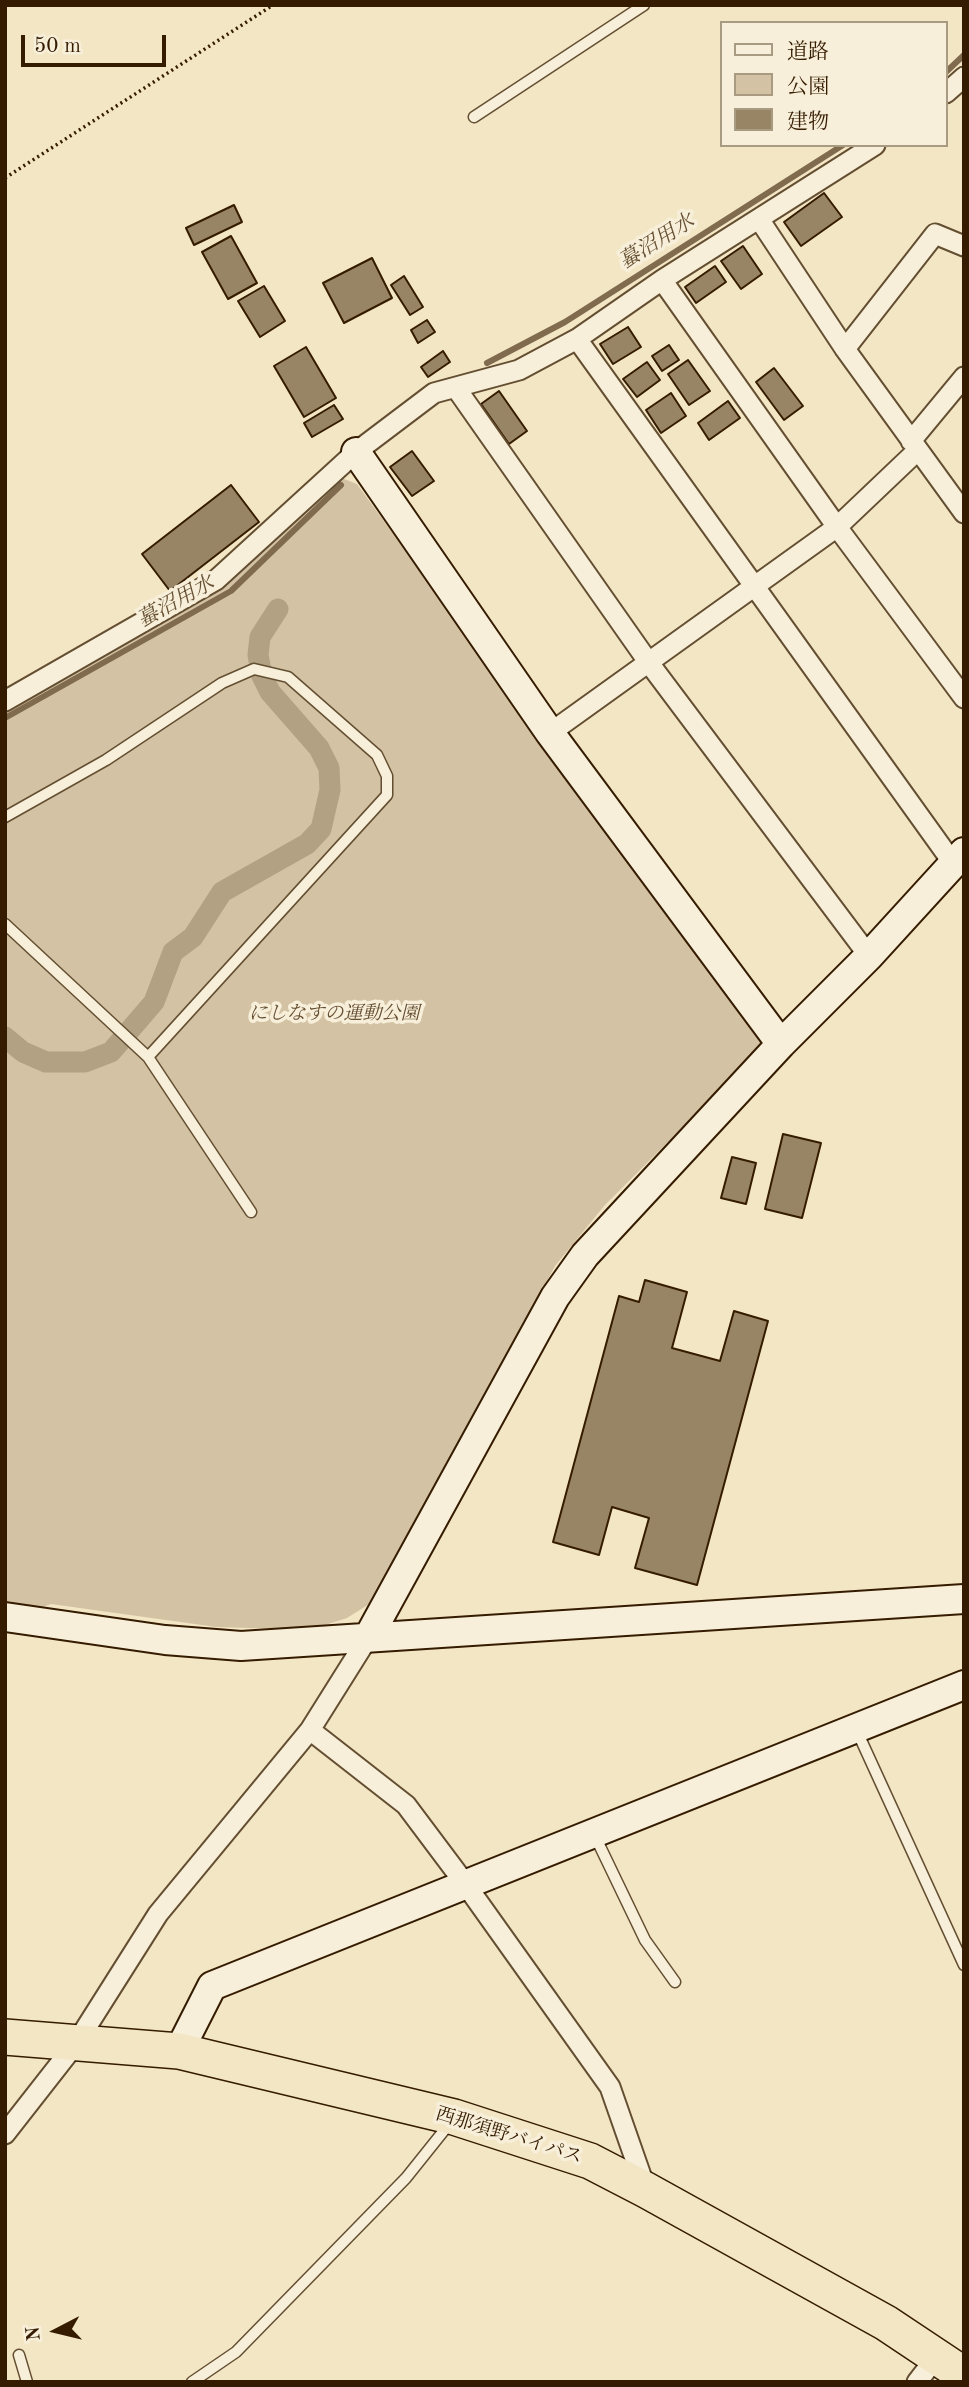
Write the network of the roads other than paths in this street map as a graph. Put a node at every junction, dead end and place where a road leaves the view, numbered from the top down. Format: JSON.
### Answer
{"nodes":[{"id":1,"x":644,"y":5,"type":"edge"},
{"id":2,"x":964,"y":77,"type":"edge"},
{"id":3,"x":948,"y":91,"type":"edge"},
{"id":4,"x":474,"y":117,"type":"dead end"},
{"id":5,"x":872,"y":147,"type":"edge"},
{"id":6,"x":759,"y":219,"type":"junction"},
{"id":7,"x":964,"y":246,"type":"edge"},
{"id":8,"x":662,"y":280,"type":"junction"},
{"id":9,"x":577,"y":339,"type":"junction"},
{"id":10,"x":845,"y":349,"type":"junction"},
{"id":11,"x":964,"y":377,"type":"edge"},
{"id":12,"x":456,"y":387,"type":"junction"},
{"id":13,"x":915,"y":445,"type":"junction"},
{"id":14,"x":356,"y":452,"type":"junction"},
{"id":15,"x":964,"y":513,"type":"edge"},
{"id":16,"x":837,"y":527,"type":"junction"},
{"id":17,"x":754,"y":589,"type":"junction"},
{"id":18,"x":649,"y":663,"type":"junction"},
{"id":19,"x":964,"y":698,"type":"edge"},
{"id":20,"x":5,"y":701,"type":"edge"},
{"id":21,"x":550,"y":733,"type":"junction"},
{"id":22,"x":5,"y":817,"type":"edge"},
{"id":23,"x":958,"y":857,"type":"edge"},
{"id":24,"x":5,"y":924,"type":"edge"},
{"id":25,"x":869,"y":956,"type":"junction"},
{"id":26,"x":781,"y":1044,"type":"junction"},
{"id":27,"x":148,"y":1057,"type":"junction"},
{"id":28,"x":251,"y":1212,"type":"dead end"},
{"id":29,"x":964,"y":1599,"type":"edge"},
{"id":30,"x":5,"y":1617,"type":"edge"},
{"id":31,"x":369,"y":1636,"type":"junction"},
{"id":32,"x":964,"y":1685,"type":"edge"},
{"id":33,"x":855,"y":1729,"type":"junction"},
{"id":34,"x":310,"y":1730,"type":"junction"},
{"id":35,"x":594,"y":1833,"type":"junction"},
{"id":36,"x":466,"y":1885,"type":"junction"},
{"id":37,"x":964,"y":1965,"type":"edge"},
{"id":38,"x":675,"y":1982,"type":"dead end"},
{"id":39,"x":5,"y":2037,"type":"edge"},
{"id":40,"x":78,"y":2042,"type":"junction"},
{"id":41,"x":179,"y":2051,"type":"junction"},
{"id":42,"x":454,"y":2117,"type":"junction"},
{"id":43,"x":5,"y":2134,"type":"edge"},
{"id":44,"x":646,"y":2190,"type":"junction"},
{"id":45,"x":19,"y":2355,"type":"dead end"},
{"id":46,"x":939,"y":2371,"type":"edge"},
{"id":47,"x":27,"y":2382,"type":"edge"},
{"id":48,"x":192,"y":2382,"type":"edge"}],
"edges":[{"from":1,"to":4,"type":"lane"},
{"from":2,"to":3,"type":"street"},
{"from":5,"to":6,"type":"street"},
{"from":6,"to":8,"type":"street"},
{"from":6,"to":10,"type":"street"},
{"from":7,"to":10,"type":"street"},
{"from":8,"to":9,"type":"street"},
{"from":8,"to":16,"type":"street"},
{"from":9,"to":12,"type":"street"},
{"from":9,"to":17,"type":"street"},
{"from":10,"to":13,"type":"street"},
{"from":11,"to":13,"type":"street"},
{"from":12,"to":14,"type":"street"},
{"from":12,"to":18,"type":"street"},
{"from":13,"to":15,"type":"street"},
{"from":13,"to":16,"type":"street"},
{"from":14,"to":20,"type":"street"},
{"from":14,"to":21,"type":"street"},
{"from":16,"to":17,"type":"street"},
{"from":16,"to":19,"type":"street"},
{"from":17,"to":18,"type":"street"},
{"from":17,"to":23,"type":"street"},
{"from":18,"to":21,"type":"street"},
{"from":18,"to":25,"type":"street"},
{"from":21,"to":26,"type":"street"},
{"from":22,"to":27,"type":"lane"},
{"from":23,"to":25,"type":"street"},
{"from":24,"to":27,"type":"lane"},
{"from":25,"to":26,"type":"street"},
{"from":26,"to":31,"type":"street"},
{"from":27,"to":28,"type":"lane"},
{"from":29,"to":31,"type":"street"},
{"from":30,"to":31,"type":"street"},
{"from":31,"to":34,"type":"street"},
{"from":32,"to":33,"type":"street"},
{"from":33,"to":35,"type":"street"},
{"from":33,"to":37,"type":"lane"},
{"from":34,"to":36,"type":"street"},
{"from":34,"to":40,"type":"street"},
{"from":35,"to":36,"type":"street"},
{"from":35,"to":38,"type":"lane"},
{"from":36,"to":41,"type":"street"},
{"from":36,"to":44,"type":"street"},
{"from":39,"to":40,"type":"highway","name":"西那須野バイパス"},
{"from":40,"to":41,"type":"highway","name":"西那須野バイパス"},
{"from":40,"to":43,"type":"street"},
{"from":41,"to":42,"type":"highway","name":"西那須野バイパス"},
{"from":42,"to":44,"type":"highway","name":"西那須野バイパス"},
{"from":42,"to":48,"type":"lane"},
{"from":44,"to":46,"type":"highway","name":"西那須野バイパス"},
{"from":45,"to":47,"type":"lane"}]}
